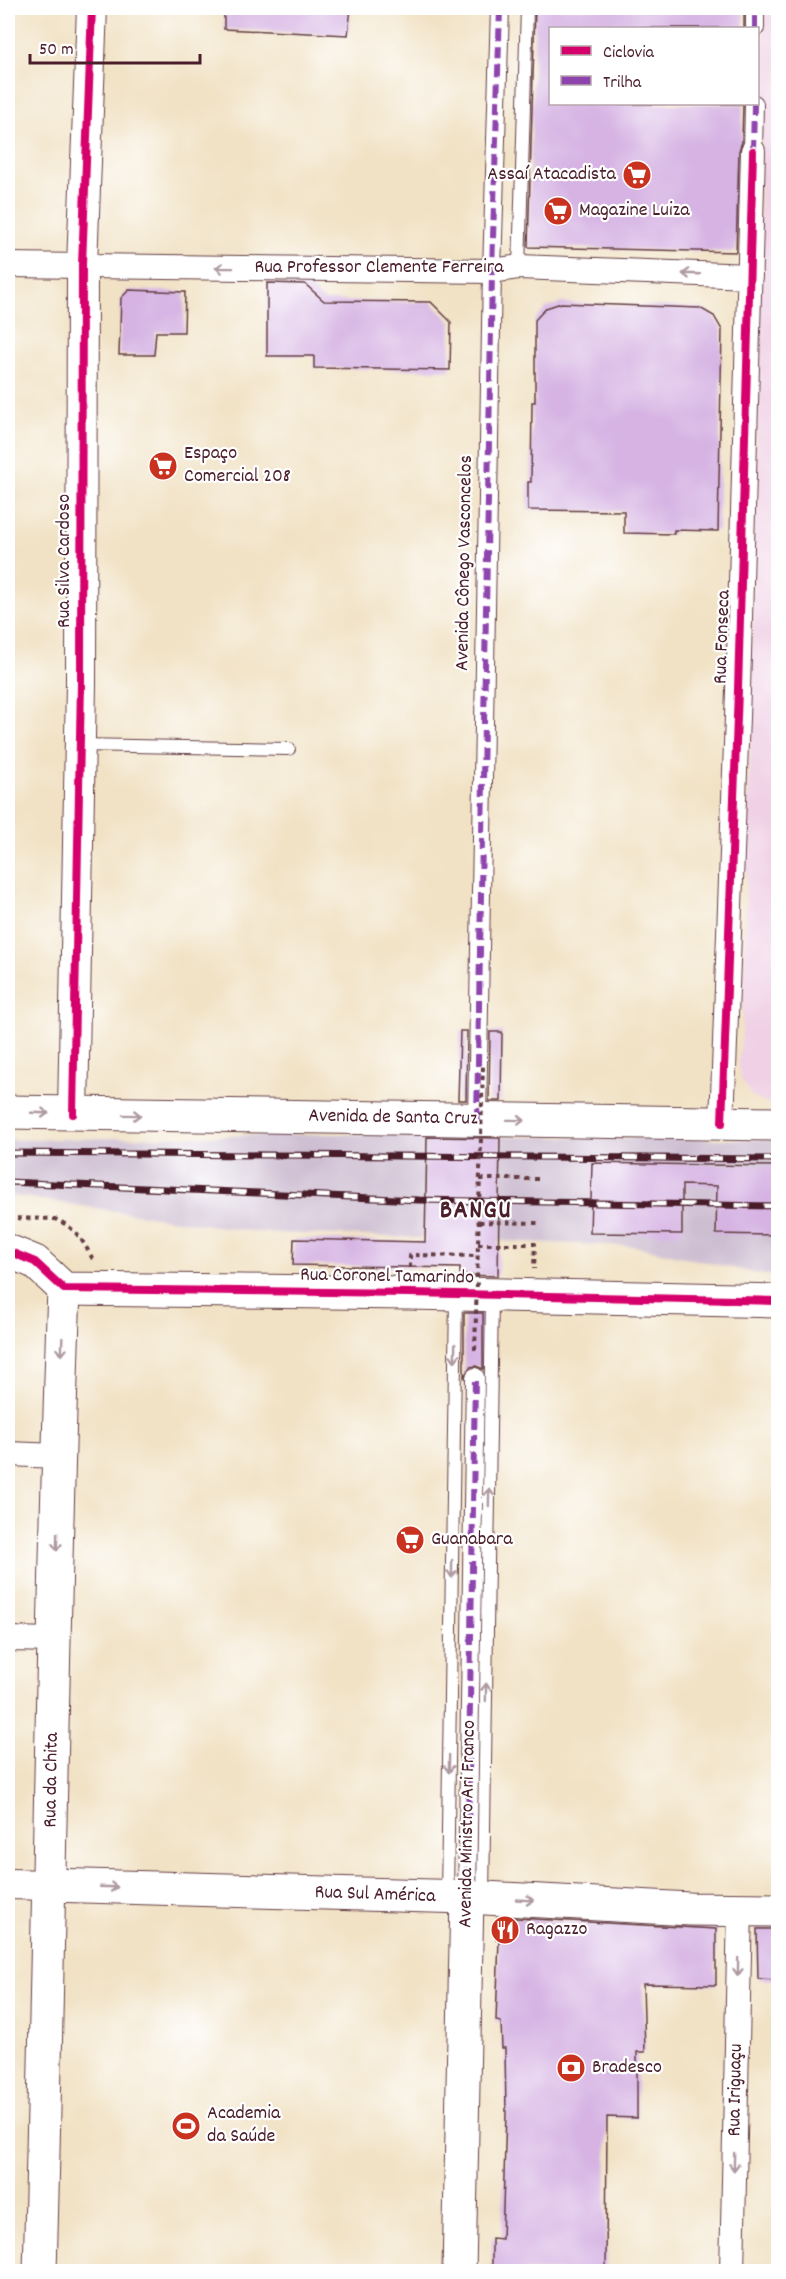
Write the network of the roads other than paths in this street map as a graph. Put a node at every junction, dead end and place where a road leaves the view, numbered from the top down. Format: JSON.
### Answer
{"nodes":[{"id":1,"x":92,"y":8,"type":"edge"},
{"id":2,"x":500,"y":8,"type":"edge"},
{"id":3,"x":527,"y":8,"type":"edge"},
{"id":4,"x":755,"y":8,"type":"edge"},
{"id":5,"x":755,"y":27,"type":"edge"},
{"id":6,"x":754,"y":105,"type":"edge"},
{"id":7,"x":753,"y":151,"type":"joint"},
{"id":8,"x":8,"y":265,"type":"edge"},
{"id":9,"x":82,"y":266,"type":"junction"},
{"id":10,"x":519,"y":267,"type":"junction"},
{"id":11,"x":492,"y":272,"type":"junction"},
{"id":12,"x":750,"y":276,"type":"junction"},
{"id":13,"x":80,"y":745,"type":"junction"},
{"id":14,"x":289,"y":750,"type":"dead end"},
{"id":15,"x":8,"y":1112,"type":"edge"},
{"id":16,"x":73,"y":1114,"type":"junction"},
{"id":17,"x":477,"y":1120,"type":"junction"},
{"id":18,"x":722,"y":1123,"type":"junction"},
{"id":19,"x":778,"y":1124,"type":"edge"},
{"id":20,"x":8,"y":1251,"type":"edge"},
{"id":21,"x":64,"y":1289,"type":"junction"},
{"id":22,"x":456,"y":1294,"type":"junction"},
{"id":23,"x":492,"y":1295,"type":"junction"},
{"id":24,"x":778,"y":1301,"type":"edge"},
{"id":25,"x":475,"y":1377,"type":"dead end"},
{"id":26,"x":8,"y":1454,"type":"edge"},
{"id":27,"x":58,"y":1456,"type":"junction"},
{"id":28,"x":8,"y":1639,"type":"edge"},
{"id":29,"x":55,"y":1640,"type":"junction"},
{"id":30,"x":8,"y":1884,"type":"edge"},
{"id":31,"x":50,"y":1885,"type":"junction"},
{"id":32,"x":465,"y":1897,"type":"junction"},
{"id":33,"x":740,"y":1908,"type":"junction"},
{"id":34,"x":778,"y":1910,"type":"edge"},
{"id":35,"x":40,"y":2271,"type":"edge"},
{"id":36,"x":459,"y":2271,"type":"edge"},
{"id":37,"x":732,"y":2271,"type":"edge"}],
"edges":[{"from":1,"to":9,"type":"street","name":"Rua Silva Cardoso"},
{"from":2,"to":11,"type":"street","name":"Avenida Cônego Vasconcelos"},
{"from":3,"to":10,"type":"lane"},
{"from":4,"to":5,"type":"street"},
{"from":6,"to":7,"type":"street"},
{"from":7,"to":12,"type":"street","name":"Rua Fonseca"},
{"from":8,"to":9,"type":"street","name":"Rua Professor Clemente Ferreira"},
{"from":11,"to":9,"type":"street","name":"Rua Professor Clemente Ferreira","one_way":true},
{"from":9,"to":13,"type":"street","name":"Rua Silva Cardoso"},
{"from":10,"to":11,"type":"street","name":"Rua Professor Clemente Ferreira"},
{"from":12,"to":10,"type":"street","name":"Rua Professor Clemente Ferreira","one_way":true},
{"from":11,"to":17,"type":"street","name":"Avenida Cônego Vasconcelos"},
{"from":12,"to":18,"type":"street","name":"Rua Fonseca"},
{"from":13,"to":14,"type":"lane"},
{"from":13,"to":16,"type":"street","name":"Rua Silva Cardoso"},
{"from":15,"to":16,"type":"main road","name":"Avenida de Santa Cruz","one_way":true},
{"from":16,"to":17,"type":"main road","name":"Avenida de Santa Cruz","one_way":true},
{"from":17,"to":18,"type":"main road","name":"Avenida de Santa Cruz","one_way":true},
{"from":18,"to":19,"type":"main road","name":"Avenida de Santa Cruz"},
{"from":20,"to":21,"type":"main road"},
{"from":21,"to":22,"type":"main road","name":"Rua Coronel Tamarindo"},
{"from":21,"to":27,"type":"main road","name":"Rua da Chita","one_way":true},
{"from":22,"to":23,"type":"main road","name":"Rua Coronel Tamarindo"},
{"from":22,"to":32,"type":"lane","one_way":true},
{"from":23,"to":24,"type":"main road","name":"Rua Coronel Tamarindo"},
{"from":32,"to":23,"type":"lane","one_way":true},
{"from":25,"to":32,"type":"street","name":"Avenida Ministro Ari Franco"},
{"from":26,"to":27,"type":"street"},
{"from":27,"to":29,"type":"main road","name":"Rua da Chita","one_way":true},
{"from":28,"to":29,"type":"street"},
{"from":29,"to":31,"type":"main road","name":"Rua da Chita"},
{"from":30,"to":31,"type":"street","name":"Rua Sul América"},
{"from":31,"to":32,"type":"main road","name":"Rua Sul América","one_way":true},
{"from":31,"to":35,"type":"main road","name":"Rua da Chita"},
{"from":32,"to":33,"type":"main road","name":"Rua Sul América","one_way":true},
{"from":32,"to":36,"type":"main road","name":"Avenida Ministro Ari Franco"},
{"from":33,"to":34,"type":"main road","name":"Rua Sul América"},
{"from":33,"to":37,"type":"street","name":"Rua Iriguaçu","one_way":true}]}
